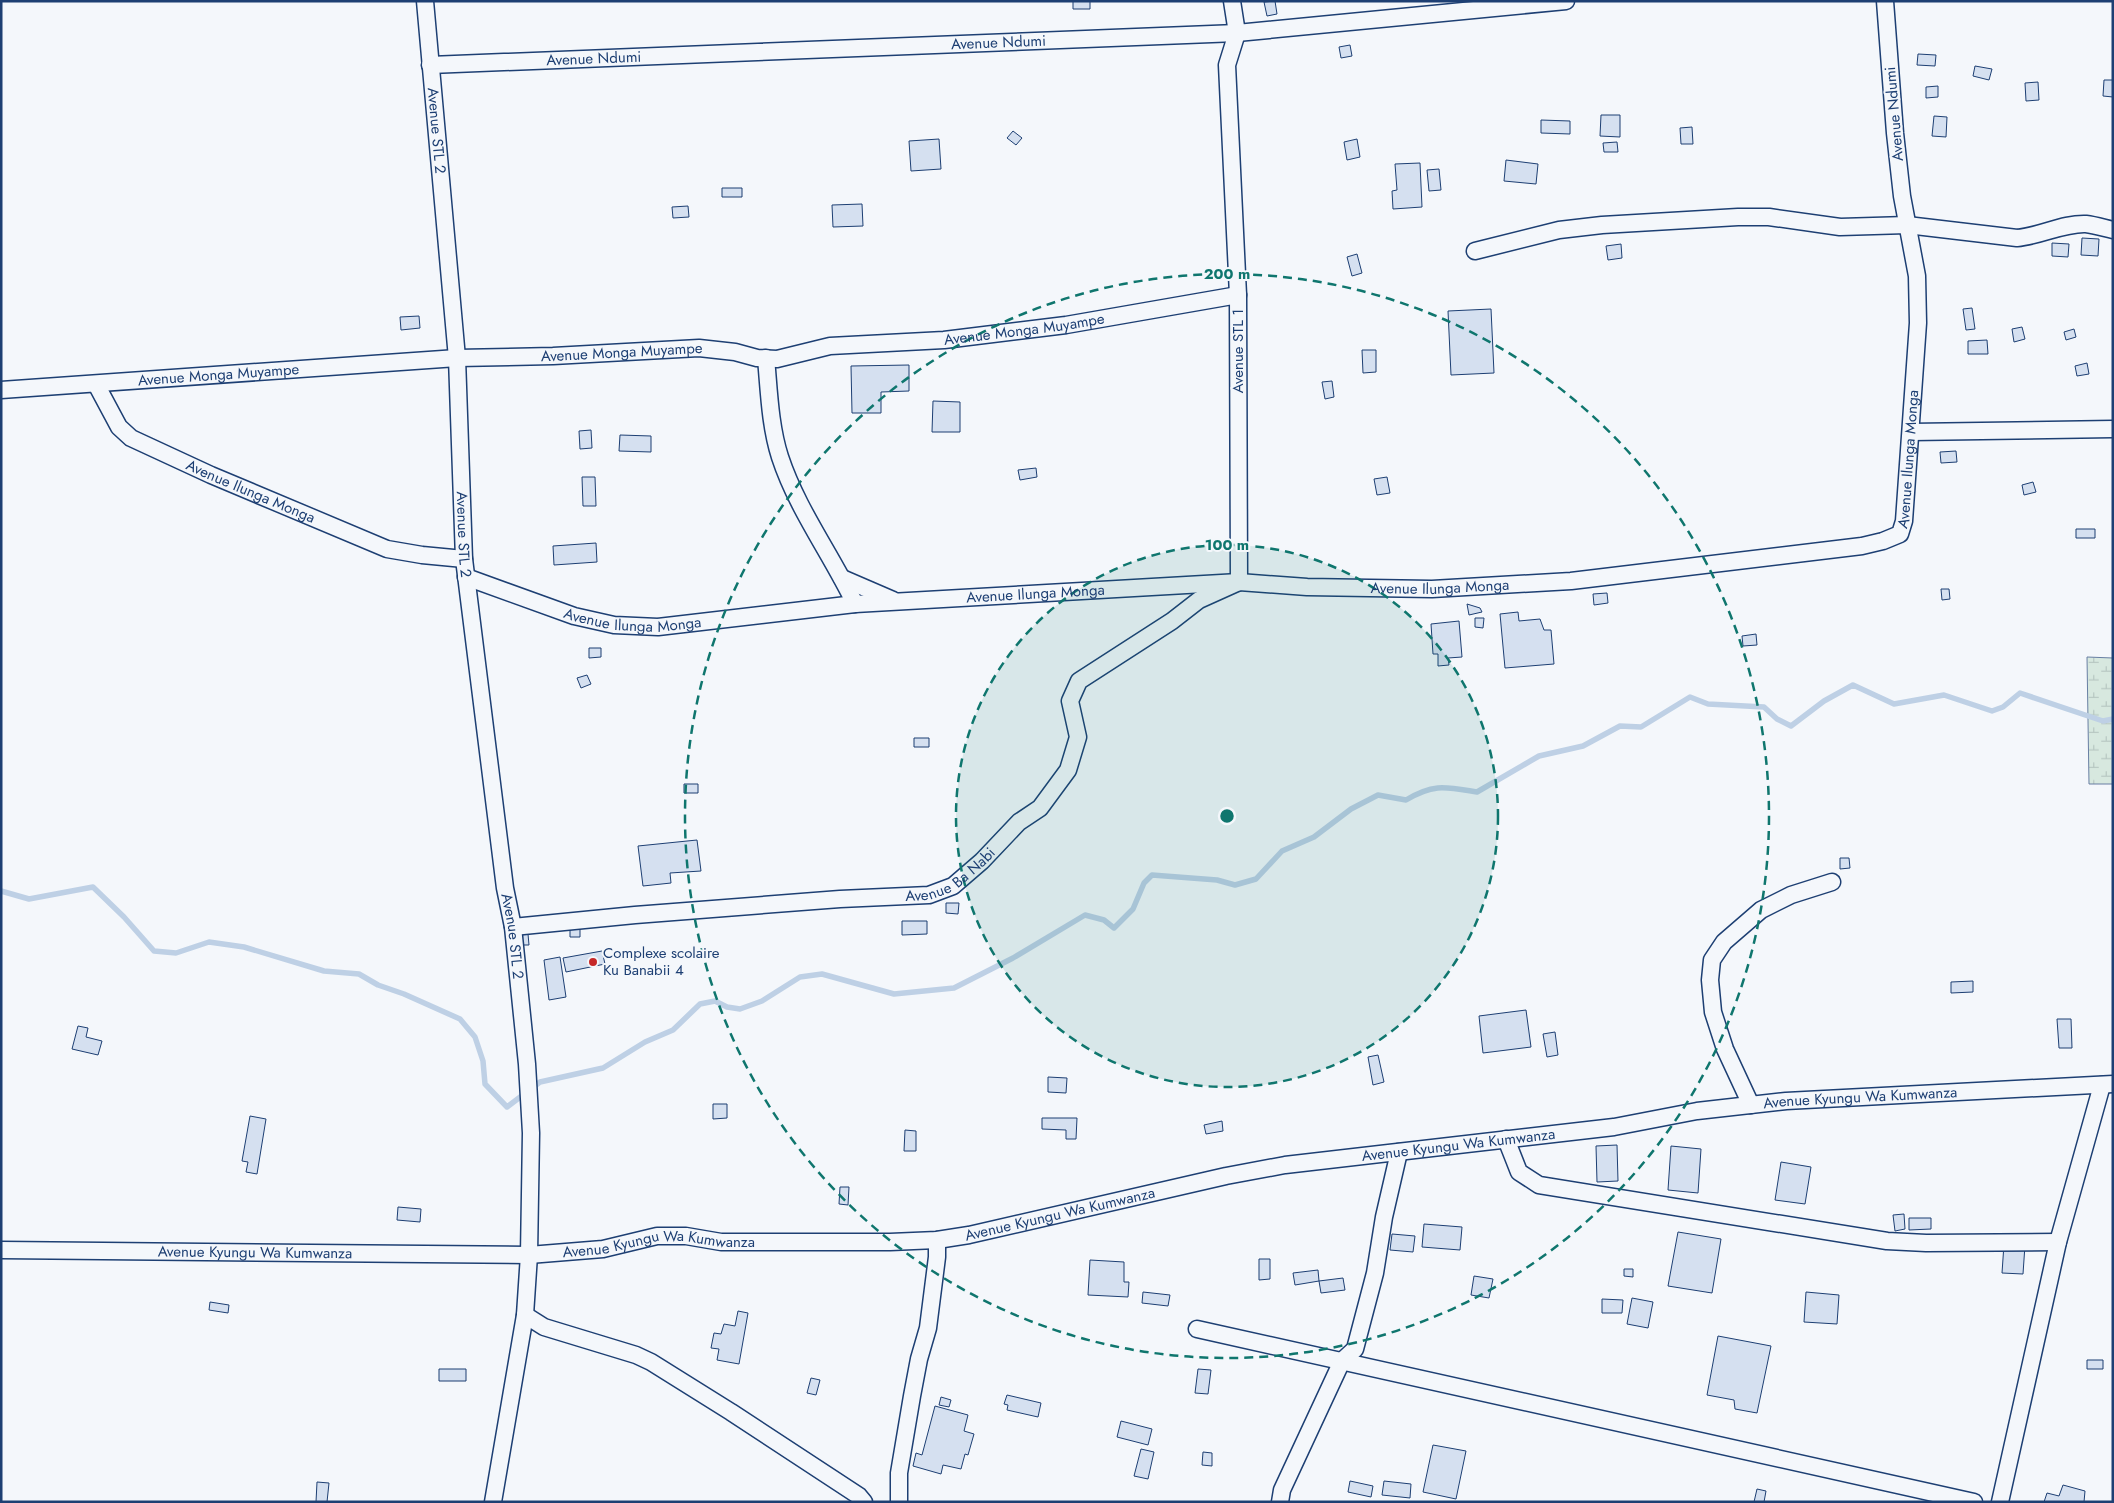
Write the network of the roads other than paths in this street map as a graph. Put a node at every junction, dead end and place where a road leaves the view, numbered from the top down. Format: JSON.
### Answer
{"nodes":[{"id":1,"x":425,"y":1,"type":"edge"},
{"id":2,"x":1232,"y":1,"type":"edge"},
{"id":3,"x":1566,"y":1,"type":"edge"},
{"id":4,"x":1886,"y":1,"type":"edge"},
{"id":5,"x":1237,"y":33,"type":"junction"},
{"id":6,"x":430,"y":65,"type":"junction"},
{"id":7,"x":1907,"y":225,"type":"junction"},
{"id":8,"x":2113,"y":230,"type":"edge"},
{"id":9,"x":1475,"y":251,"type":"dead end"},
{"id":10,"x":1238,"y":295,"type":"junction"},
{"id":11,"x":457,"y":358,"type":"junction"},
{"id":12,"x":766,"y":358,"type":"junction"},
{"id":13,"x":96,"y":384,"type":"junction"},
{"id":14,"x":1,"y":390,"type":"edge"},
{"id":15,"x":2113,"y":430,"type":"edge"},
{"id":16,"x":1911,"y":432,"type":"junction"},
{"id":17,"x":464,"y":559,"type":"junction"},
{"id":18,"x":466,"y":576,"type":"junction"},
{"id":19,"x":842,"y":578,"type":"junction"},
{"id":20,"x":1239,"y":582,"type":"junction"},
{"id":21,"x":897,"y":602,"type":"junction"},
{"id":22,"x":855,"y":604,"type":"junction"},
{"id":23,"x":1832,"y":882,"type":"dead end"},
{"id":24,"x":513,"y":927,"type":"junction"},
{"id":25,"x":2108,"y":1085,"type":"edge"},
{"id":26,"x":1751,"y":1104,"type":"junction"},
{"id":27,"x":1506,"y":1139,"type":"junction"},
{"id":28,"x":1399,"y":1152,"type":"junction"},
{"id":29,"x":936,"y":1240,"type":"junction"},
{"id":30,"x":2058,"y":1242,"type":"junction"},
{"id":31,"x":1,"y":1250,"type":"edge"},
{"id":32,"x":529,"y":1255,"type":"junction"},
{"id":33,"x":525,"y":1315,"type":"junction"},
{"id":34,"x":1197,"y":1329,"type":"dead end"},
{"id":35,"x":1342,"y":1361,"type":"junction"},
{"id":36,"x":493,"y":1502,"type":"edge"},
{"id":37,"x":864,"y":1502,"type":"edge"},
{"id":38,"x":899,"y":1502,"type":"edge"},
{"id":39,"x":1280,"y":1502,"type":"edge"},
{"id":40,"x":1974,"y":1502,"type":"edge"},
{"id":41,"x":2000,"y":1502,"type":"edge"}],
"edges":[{"from":1,"to":6,"type":"street","name":"Avenue STL 2"},
{"from":2,"to":5,"type":"street","name":"Avenue STL 1"},
{"from":3,"to":5,"type":"street","name":"Avenue Ndumi"},
{"from":4,"to":7,"type":"street","name":"Avenue Ndumi"},
{"from":5,"to":6,"type":"street","name":"Avenue Ndumi"},
{"from":5,"to":10,"type":"street","name":"Avenue STL 1"},
{"from":6,"to":11,"type":"street","name":"Avenue STL 2"},
{"from":7,"to":8,"type":"street"},
{"from":7,"to":9,"type":"street"},
{"from":7,"to":16,"type":"street","name":"Avenue Ilunga Monga"},
{"from":10,"to":12,"type":"street","name":"Avenue Monga Muyampe"},
{"from":10,"to":20,"type":"street","name":"Avenue STL 1"},
{"from":11,"to":12,"type":"street","name":"Avenue Monga Muyampe"},
{"from":11,"to":13,"type":"street","name":"Avenue Monga Muyampe"},
{"from":11,"to":17,"type":"street","name":"Avenue STL 2"},
{"from":12,"to":19,"type":"street"},
{"from":13,"to":14,"type":"street","name":"Avenue Monga Muyampe"},
{"from":13,"to":17,"type":"street","name":"Avenue Ilunga Monga"},
{"from":15,"to":16,"type":"street"},
{"from":16,"to":20,"type":"street","name":"Avenue Ilunga Monga"},
{"from":17,"to":18,"type":"street","name":"Avenue STL 2"},
{"from":18,"to":22,"type":"street","name":"Avenue Ilunga Monga"},
{"from":18,"to":24,"type":"street","name":"Avenue STL 2"},
{"from":19,"to":21,"type":"street"},
{"from":19,"to":22,"type":"street"},
{"from":20,"to":21,"type":"street","name":"Avenue Ilunga Monga"},
{"from":20,"to":24,"type":"street","name":"Avenue Ba Nabi"},
{"from":21,"to":22,"type":"street","name":"Avenue Ilunga Monga"},
{"from":23,"to":26,"type":"street"},
{"from":24,"to":32,"type":"street","name":"Avenue STL 2"},
{"from":25,"to":26,"type":"street","name":"Avenue Kyungu Wa Kumwanza"},
{"from":25,"to":30,"type":"street"},
{"from":26,"to":27,"type":"street","name":"Avenue Kyungu Wa Kumwanza"},
{"from":27,"to":28,"type":"street","name":"Avenue Kyungu Wa Kumwanza"},
{"from":27,"to":30,"type":"street"},
{"from":28,"to":29,"type":"street","name":"Avenue Kyungu Wa Kumwanza"},
{"from":28,"to":35,"type":"street"},
{"from":29,"to":32,"type":"street","name":"Avenue Kyungu Wa Kumwanza"},
{"from":29,"to":38,"type":"street"},
{"from":30,"to":41,"type":"street"},
{"from":31,"to":32,"type":"street","name":"Avenue Kyungu Wa Kumwanza"},
{"from":32,"to":33,"type":"street"},
{"from":33,"to":36,"type":"street"},
{"from":33,"to":37,"type":"street"},
{"from":34,"to":35,"type":"street"},
{"from":35,"to":39,"type":"street"},
{"from":35,"to":40,"type":"street"}]}
